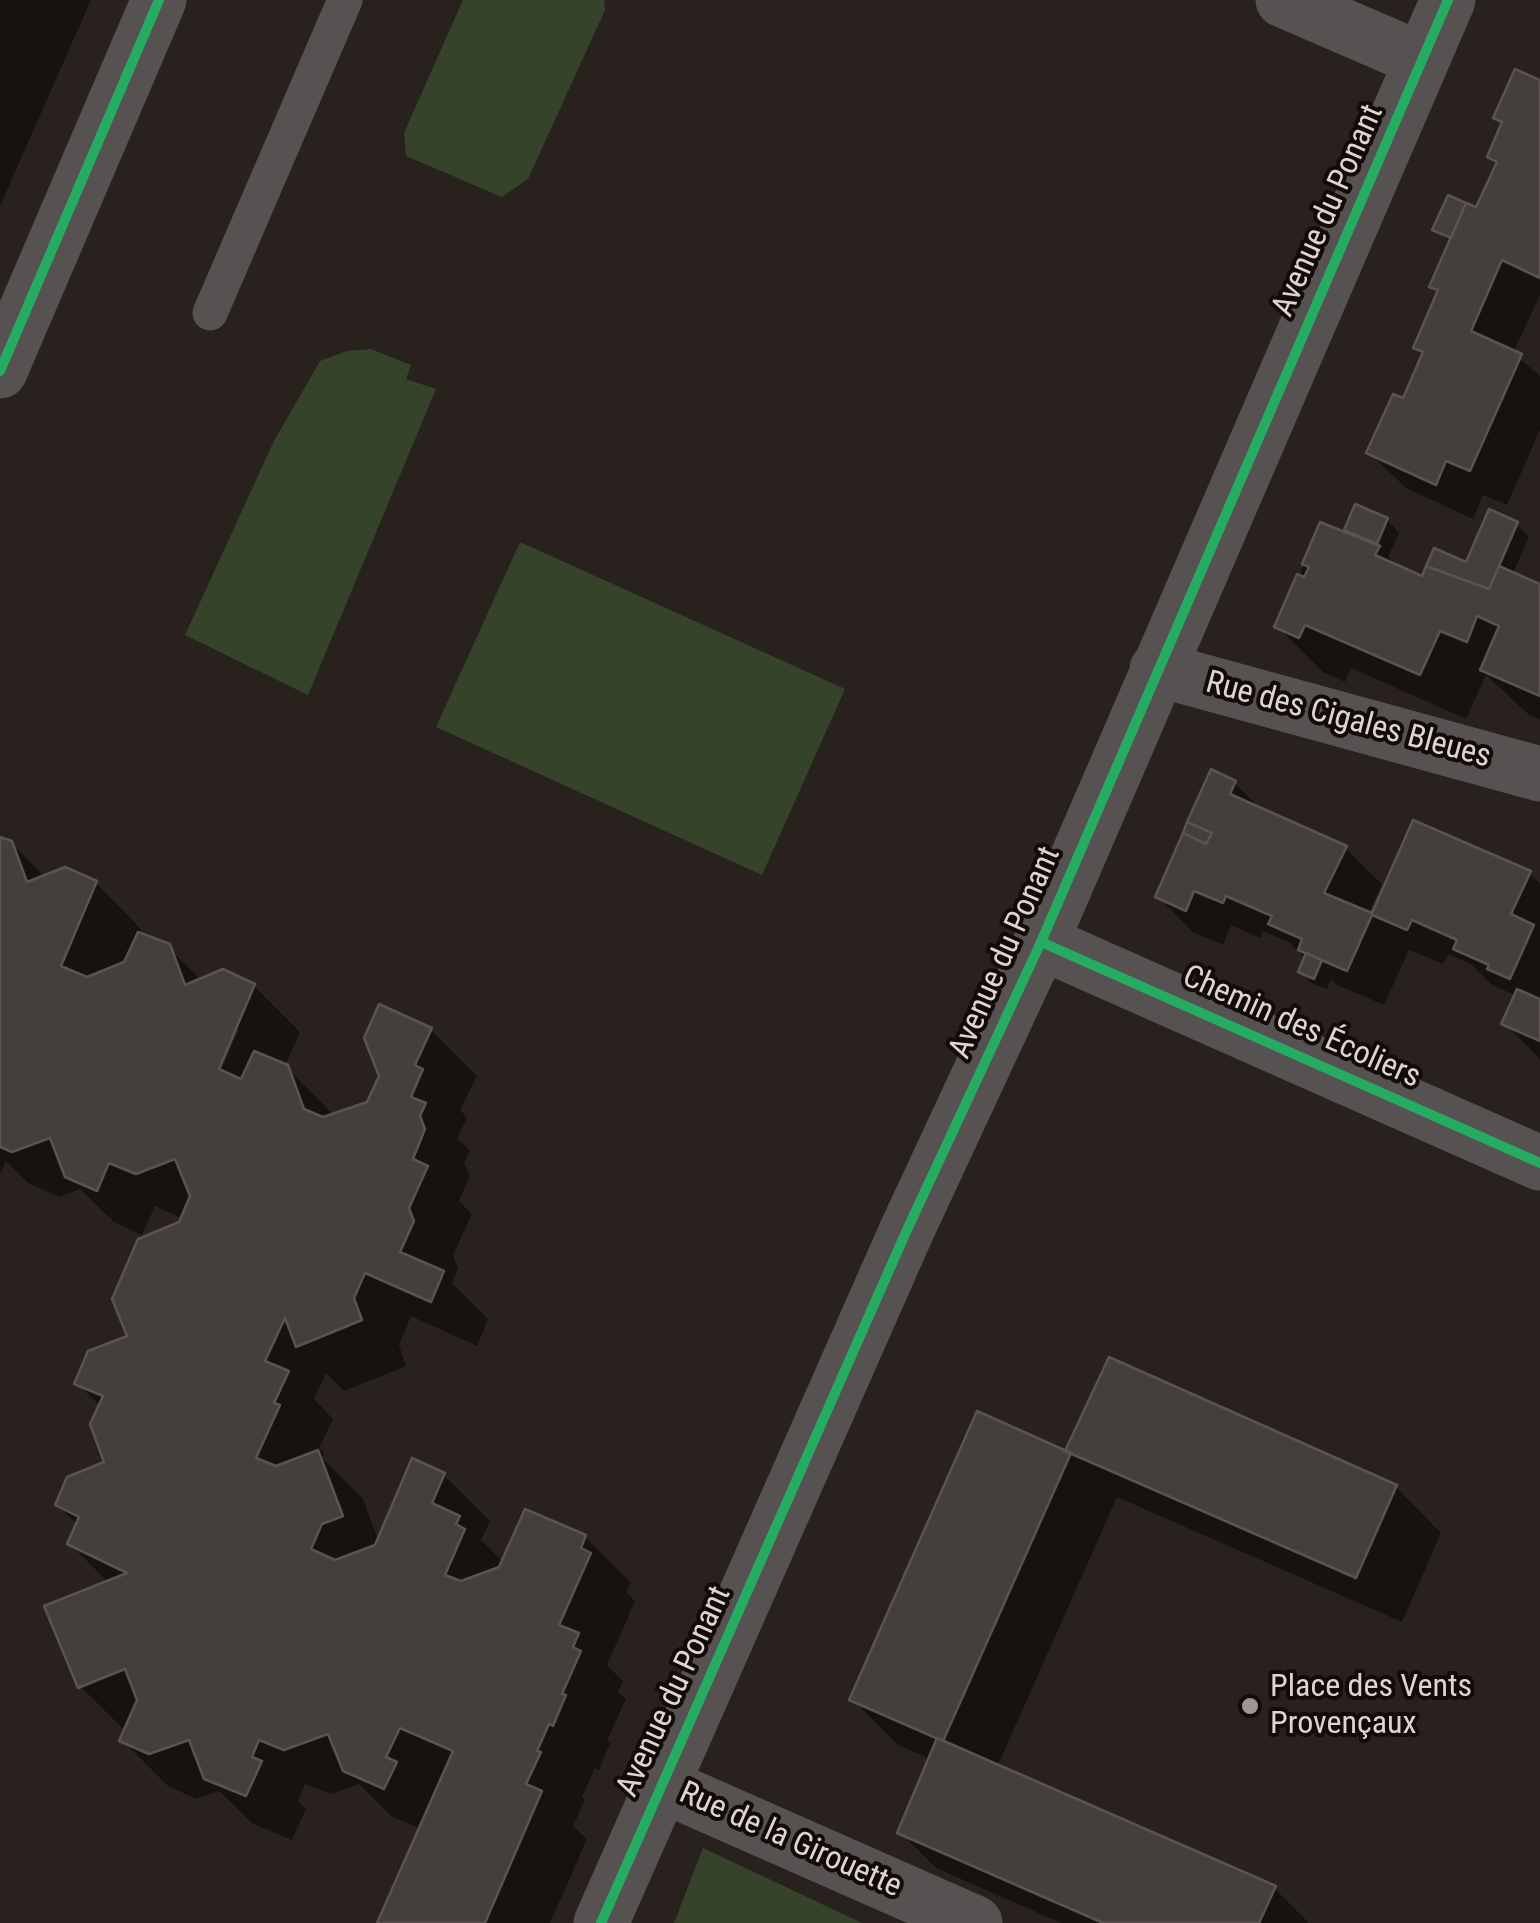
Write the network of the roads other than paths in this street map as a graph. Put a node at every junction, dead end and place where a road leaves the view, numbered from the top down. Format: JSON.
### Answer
{"nodes":[{"id":1,"x":159,"y":0,"type":"edge"},
{"id":2,"x":346,"y":0,"type":"edge"},
{"id":3,"x":1282,"y":0,"type":"edge"},
{"id":4,"x":1448,"y":0,"type":"edge"},
{"id":5,"x":1422,"y":60,"type":"junction"},
{"id":6,"x":210,"y":313,"type":"dead end"},
{"id":7,"x":0,"y":371,"type":"edge"},
{"id":8,"x":1156,"y":669,"type":"junction"},
{"id":9,"x":1540,"y":774,"type":"edge"},
{"id":10,"x":1041,"y":942,"type":"junction"},
{"id":11,"x":1540,"y":1163,"type":"edge"},
{"id":12,"x":660,"y":1784,"type":"junction"},
{"id":13,"x":601,"y":1923,"type":"edge"},
{"id":14,"x":975,"y":1923,"type":"edge"}],
"edges":[{"from":1,"to":7,"type":"street"},
{"from":2,"to":6,"type":"lane"},
{"from":3,"to":5,"type":"street"},
{"from":4,"to":5,"type":"street","name":"Avenue du Ponant"},
{"from":5,"to":8,"type":"street","name":"Avenue du Ponant"},
{"from":8,"to":9,"type":"street","name":"Rue des Cigales Bleues"},
{"from":8,"to":10,"type":"street","name":"Avenue du Ponant"},
{"from":10,"to":11,"type":"street","name":"Chemin des Écoliers"},
{"from":10,"to":12,"type":"street","name":"Avenue du Ponant"},
{"from":12,"to":13,"type":"street","name":"Avenue du Ponant"},
{"from":12,"to":14,"type":"street","name":"Rue de la Girouette"}]}
